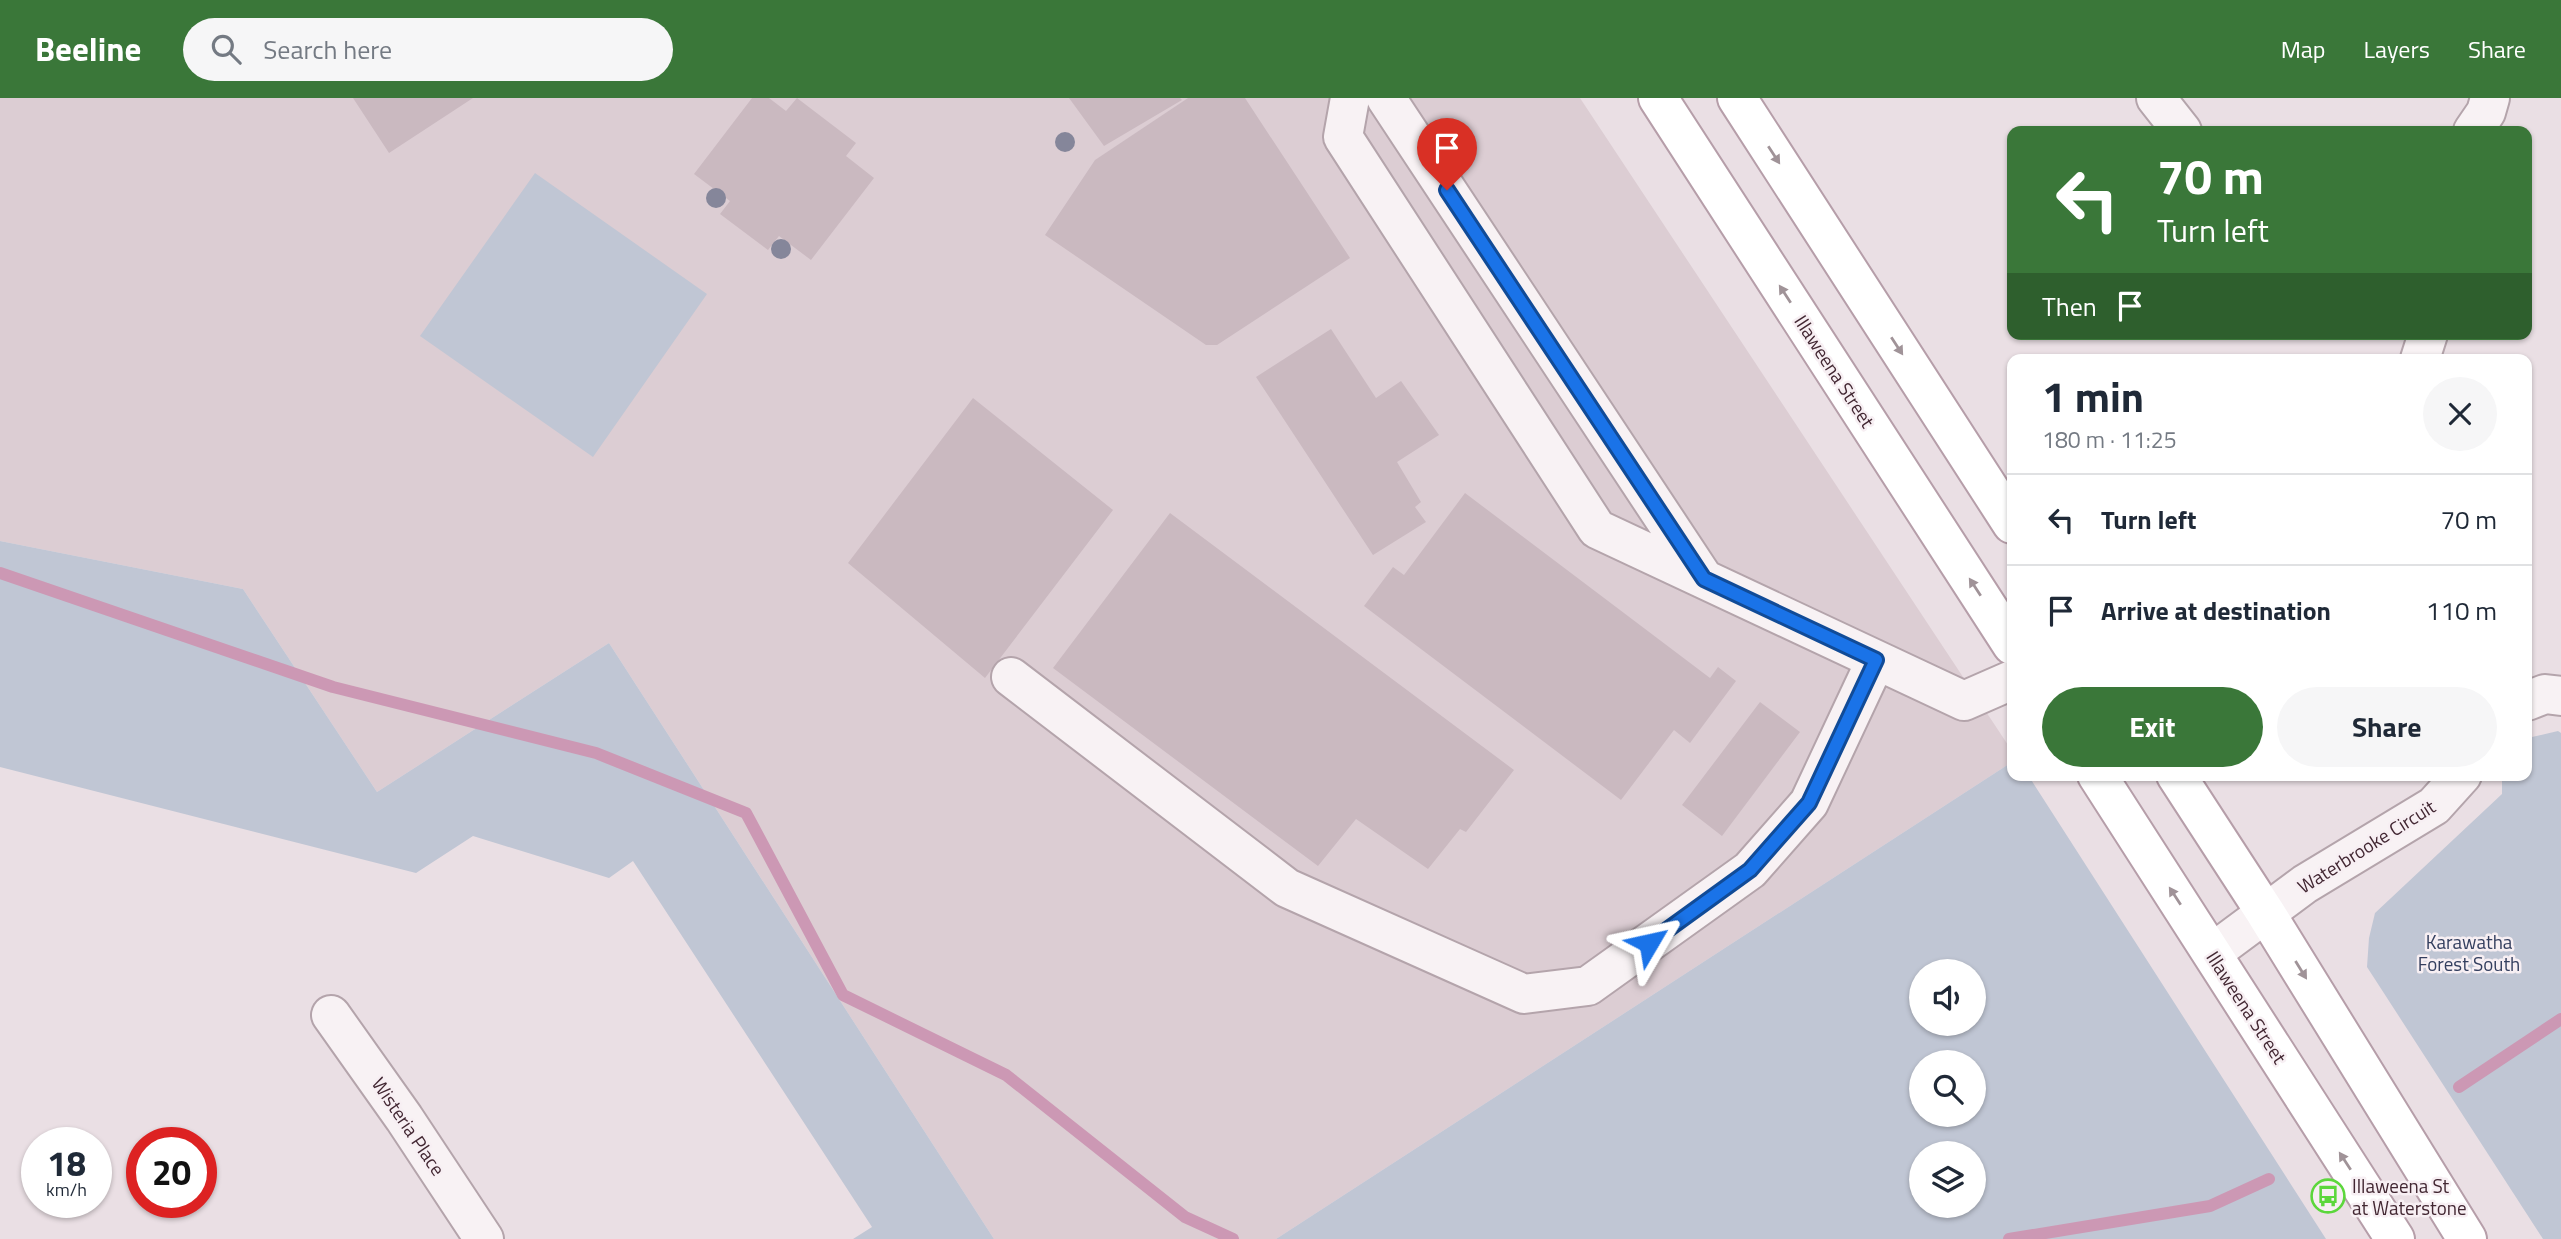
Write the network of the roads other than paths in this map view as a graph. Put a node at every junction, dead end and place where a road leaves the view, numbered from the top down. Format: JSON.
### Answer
{"nodes":[{"id":1,"x":1350,"y":98,"type":"edge"},
{"id":2,"x":1386,"y":98,"type":"edge"},
{"id":3,"x":1658,"y":98,"type":"edge"},
{"id":4,"x":1737,"y":98,"type":"edge"},
{"id":5,"x":2156,"y":98,"type":"edge"},
{"id":6,"x":2490,"y":98,"type":"edge"},
{"id":7,"x":2178,"y":126,"type":"edge"},
{"id":8,"x":2476,"y":126,"type":"edge"},
{"id":9,"x":2007,"y":516,"type":"edge"},
{"id":10,"x":1704,"y":579,"type":"junction"},
{"id":11,"x":2007,"y":637,"type":"edge"},
{"id":12,"x":1876,"y":660,"type":"junction"},
{"id":13,"x":1010,"y":677,"type":"dead end"},
{"id":14,"x":2007,"y":682,"type":"edge"},
{"id":15,"x":2561,"y":696,"type":"edge"},
{"id":16,"x":2532,"y":699,"type":"edge"},
{"id":17,"x":2101,"y":781,"type":"edge"},
{"id":18,"x":2180,"y":781,"type":"edge"},
{"id":19,"x":2457,"y":781,"type":"edge"},
{"id":20,"x":2265,"y":912,"type":"junction"},
{"id":21,"x":2212,"y":953,"type":"junction"},
{"id":22,"x":331,"y":1015,"type":"dead end"},
{"id":23,"x":484,"y":1239,"type":"edge"},
{"id":24,"x":2395,"y":1239,"type":"edge"},
{"id":25,"x":2468,"y":1239,"type":"edge"}],
"edges":[{"from":1,"to":10,"type":"street"},
{"from":2,"to":10,"type":"street"},
{"from":11,"to":3,"type":"main road","name":"Illaweena Street","one_way":true},
{"from":4,"to":9,"type":"main road","one_way":true},
{"from":5,"to":7,"type":"street"},
{"from":6,"to":8,"type":"street"},
{"from":10,"to":12,"type":"street"},
{"from":12,"to":13,"type":"street"},
{"from":12,"to":14,"type":"street"},
{"from":15,"to":16,"type":"street"},
{"from":21,"to":17,"type":"main road","name":"Illaweena Street","one_way":true},
{"from":18,"to":20,"type":"main road"},
{"from":19,"to":20,"type":"street","name":"Waterbrooke Circuit"},
{"from":20,"to":21,"type":"street","name":"Waterbrooke Circuit"},
{"from":20,"to":25,"type":"main road","one_way":true},
{"from":24,"to":21,"type":"main road","name":"Illaweena Street","one_way":true},
{"from":22,"to":23,"type":"street","name":"Wisteria Place"}]}
